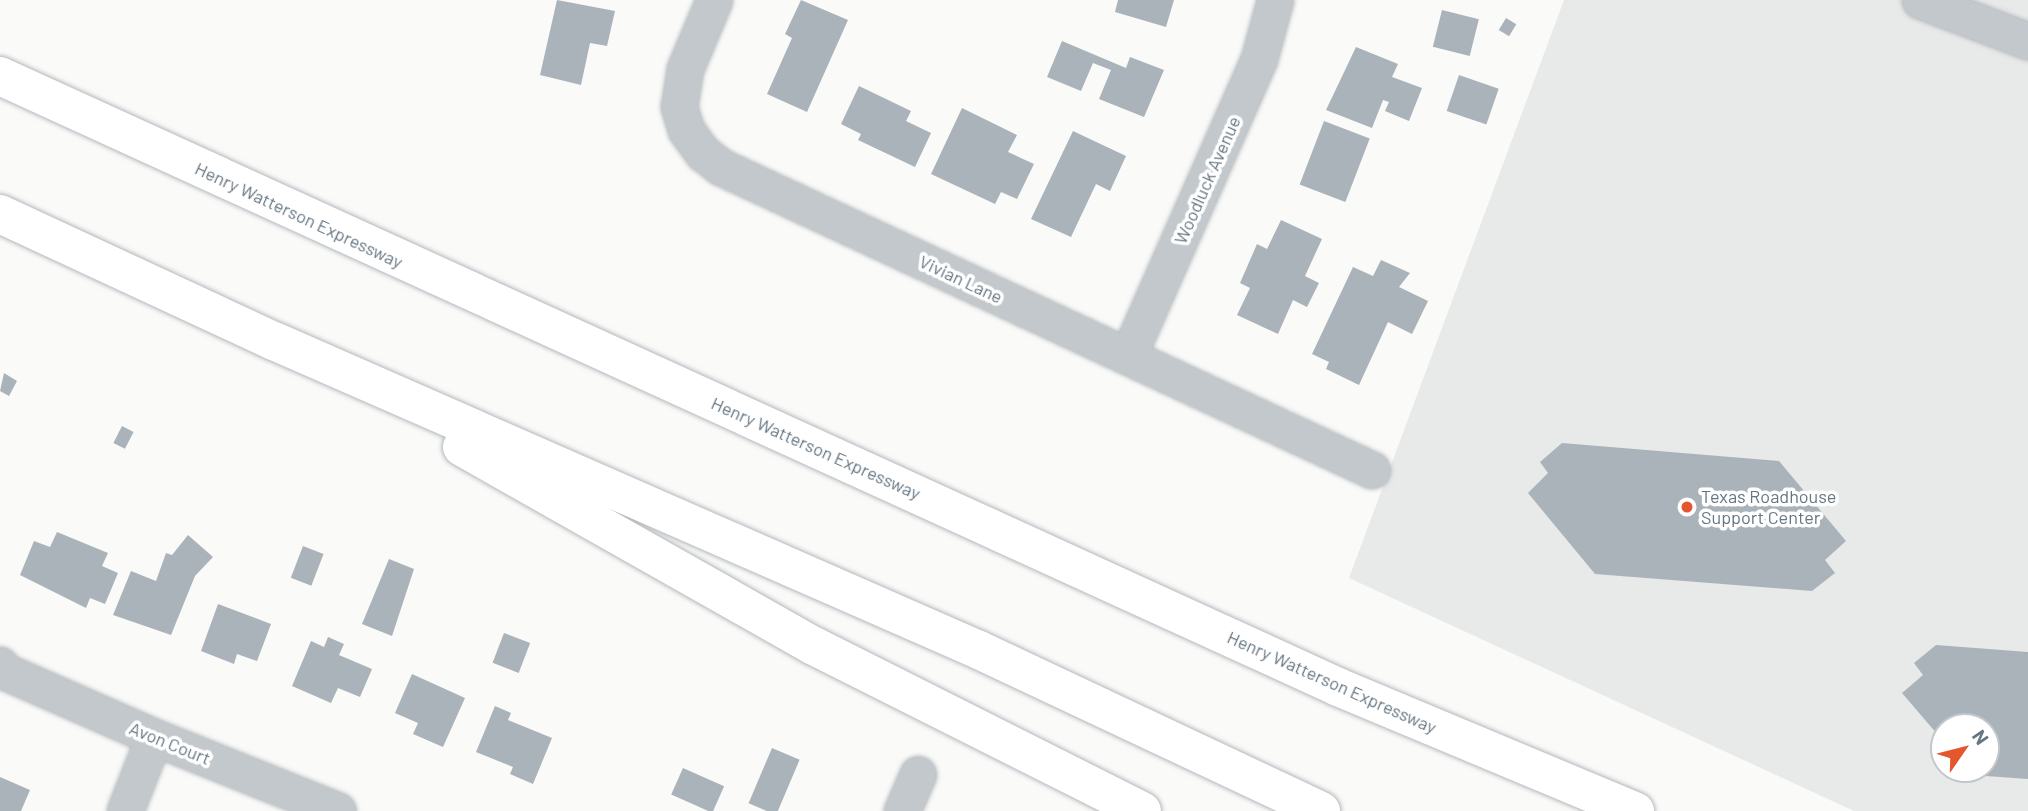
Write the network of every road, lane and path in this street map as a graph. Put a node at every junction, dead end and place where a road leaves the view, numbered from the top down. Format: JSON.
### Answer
{"nodes":[{"id":1,"x":714,"y":0,"type":"edge"},
{"id":2,"x":1275,"y":0,"type":"edge"},
{"id":3,"x":1920,"y":0,"type":"edge"},
{"id":4,"x":2028,"y":41,"type":"edge"},
{"id":5,"x":0,"y":76,"type":"edge"},
{"id":6,"x":0,"y":214,"type":"edge"},
{"id":7,"x":274,"y":341,"type":"junction"},
{"id":8,"x":1128,"y":356,"type":"junction"},
{"id":9,"x":1372,"y":470,"type":"dead end"},
{"id":10,"x":1,"y":669,"type":"edge"},
{"id":11,"x":154,"y":737,"type":"junction"},
{"id":12,"x":918,"y":774,"type":"dead end"},
{"id":13,"x":125,"y":811,"type":"edge"},
{"id":14,"x":338,"y":811,"type":"edge"},
{"id":15,"x":902,"y":811,"type":"edge"},
{"id":16,"x":1142,"y":811,"type":"edge"},
{"id":17,"x":1321,"y":811,"type":"edge"},
{"id":18,"x":1635,"y":811,"type":"edge"}],
"edges":[{"from":1,"to":8,"type":"street","name":"Vivian Lane"},
{"from":2,"to":8,"type":"street","name":"Woodluck Avenue"},
{"from":3,"to":4,"type":"street"},
{"from":5,"to":18,"type":"highway","name":"Henry Watterson Expressway"},
{"from":6,"to":7,"type":"highway"},
{"from":7,"to":16,"type":"highway"},
{"from":7,"to":17,"type":"highway"},
{"from":8,"to":9,"type":"street","name":"Vivian Lane"},
{"from":10,"to":11,"type":"street","name":"Avon Court"},
{"from":11,"to":13,"type":"street"},
{"from":11,"to":14,"type":"street","name":"Avon Court"},
{"from":12,"to":15,"type":"street"}]}
